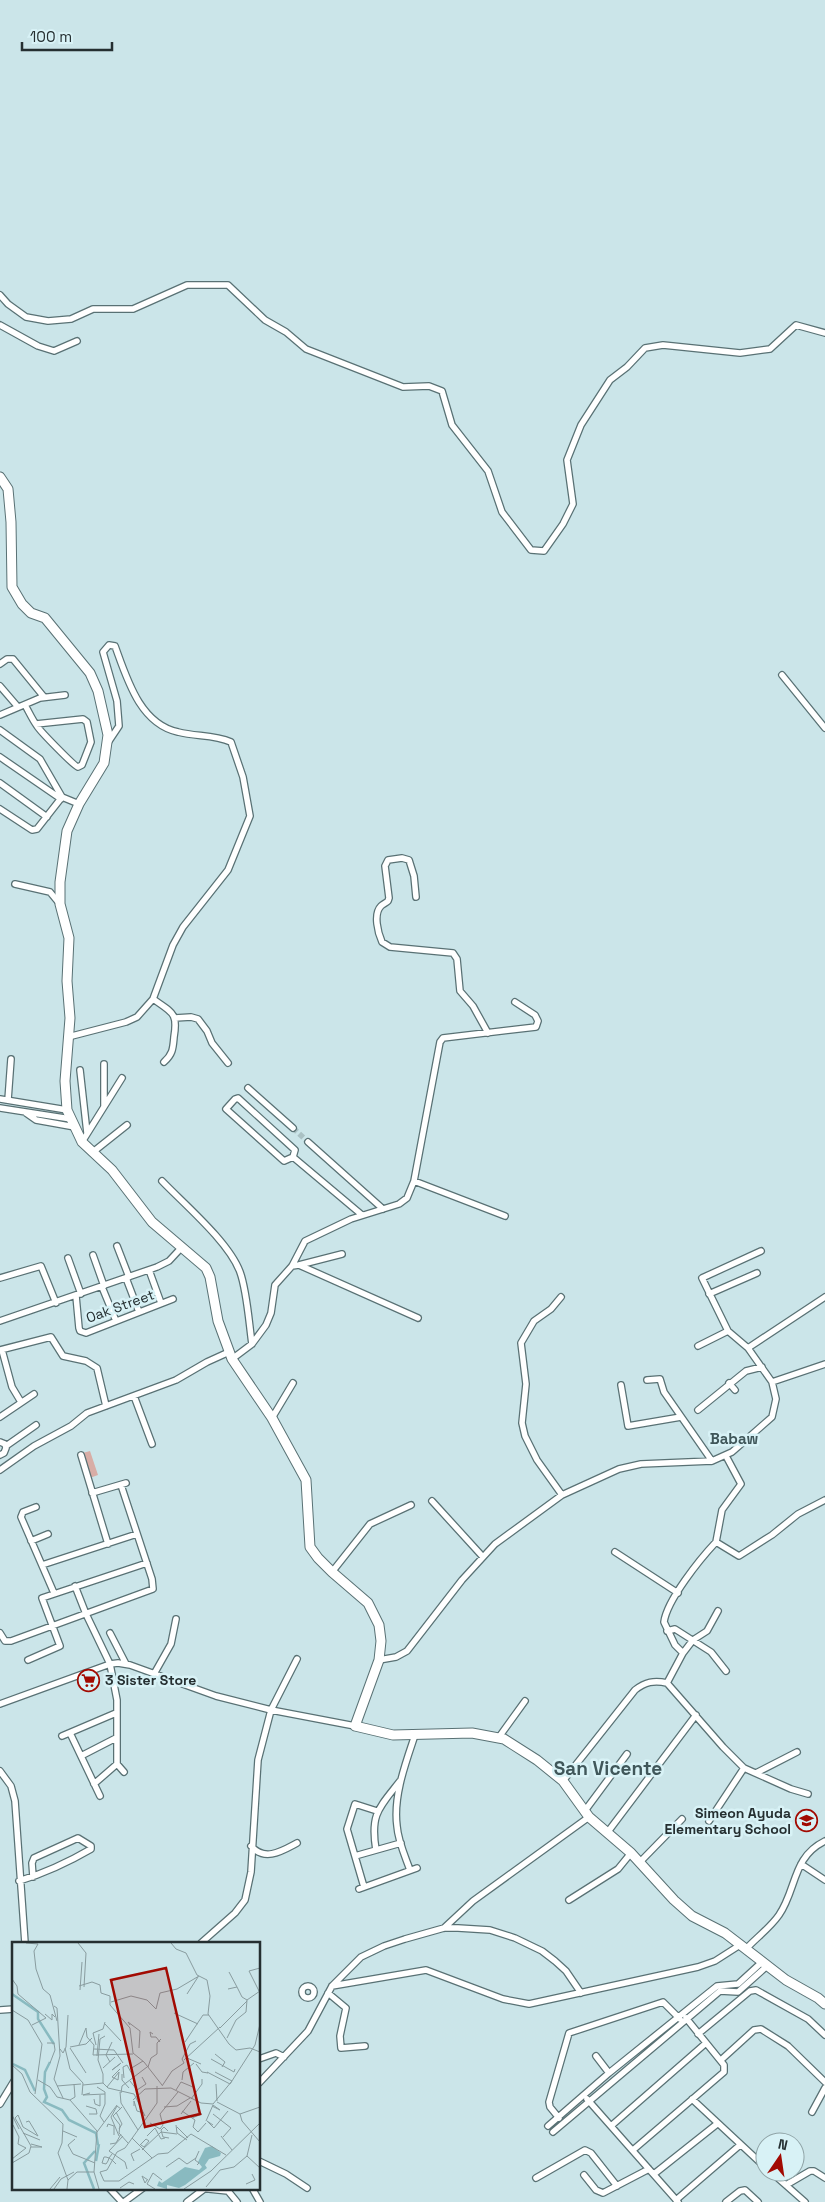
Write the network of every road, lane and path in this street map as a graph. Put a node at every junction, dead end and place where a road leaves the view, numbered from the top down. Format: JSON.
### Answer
{"nodes":[{"id":1,"x":0,"y":295,"type":"edge"},
{"id":2,"x":0,"y":325,"type":"edge"},
{"id":3,"x":825,"y":333,"type":"edge"},
{"id":4,"x":77,"y":341,"type":"dead end"},
{"id":5,"x":0,"y":476,"type":"edge"},
{"id":6,"x":0,"y":664,"type":"edge"},
{"id":7,"x":782,"y":675,"type":"dead end"},
{"id":8,"x":0,"y":686,"type":"edge"},
{"id":9,"x":65,"y":695,"type":"dead end"},
{"id":10,"x":44,"y":697,"type":"junction"},
{"id":11,"x":25,"y":704,"type":"junction"},
{"id":12,"x":18,"y":707,"type":"junction"},
{"id":13,"x":0,"y":714,"type":"edge"},
{"id":14,"x":36,"y":724,"type":"junction"},
{"id":15,"x":825,"y":728,"type":"edge"},
{"id":16,"x":0,"y":730,"type":"edge"},
{"id":17,"x":108,"y":743,"type":"junction"},
{"id":18,"x":0,"y":757,"type":"edge"},
{"id":19,"x":0,"y":783,"type":"edge"},
{"id":20,"x":62,"y":798,"type":"junction"},
{"id":21,"x":79,"y":804,"type":"junction"},
{"id":22,"x":0,"y":809,"type":"edge"},
{"id":23,"x":47,"y":817,"type":"junction"},
{"id":24,"x":15,"y":884,"type":"dead end"},
{"id":25,"x":416,"y":897,"type":"dead end"},
{"id":26,"x":60,"y":904,"type":"junction"},
{"id":27,"x":154,"y":999,"type":"junction"},
{"id":28,"x":515,"y":1002,"type":"dead end"},
{"id":29,"x":175,"y":1018,"type":"junction"},
{"id":30,"x":488,"y":1033,"type":"junction"},
{"id":31,"x":68,"y":1038,"type":"junction"},
{"id":32,"x":11,"y":1059,"type":"dead end"},
{"id":33,"x":164,"y":1062,"type":"dead end"},
{"id":34,"x":228,"y":1063,"type":"dead end"},
{"id":35,"x":104,"y":1064,"type":"dead end"},
{"id":36,"x":80,"y":1070,"type":"dead end"},
{"id":37,"x":122,"y":1078,"type":"dead end"},
{"id":38,"x":248,"y":1088,"type":"dead end"},
{"id":39,"x":0,"y":1099,"type":"edge"},
{"id":40,"x":8,"y":1100,"type":"junction"},
{"id":41,"x":104,"y":1106,"type":"junction"},
{"id":42,"x":0,"y":1108,"type":"edge"},
{"id":43,"x":67,"y":1110,"type":"junction"},
{"id":44,"x":73,"y":1123,"type":"junction"},
{"id":45,"x":126,"y":1125,"type":"dead end"},
{"id":46,"x":292,"y":1128,"type":"tunnel mouth"},
{"id":47,"x":87,"y":1133,"type":"junction"},
{"id":48,"x":82,"y":1142,"type":"junction"},
{"id":49,"x":308,"y":1142,"type":"tunnel mouth"},
{"id":50,"x":93,"y":1152,"type":"junction"},
{"id":51,"x":294,"y":1157,"type":"junction"},
{"id":52,"x":162,"y":1181,"type":"dead end"},
{"id":53,"x":414,"y":1181,"type":"junction"},
{"id":54,"x":383,"y":1209,"type":"junction"},
{"id":55,"x":362,"y":1216,"type":"junction"},
{"id":56,"x":505,"y":1216,"type":"dead end"},
{"id":57,"x":117,"y":1246,"type":"dead end"},
{"id":58,"x":182,"y":1247,"type":"junction"},
{"id":59,"x":761,"y":1251,"type":"dead end"},
{"id":60,"x":342,"y":1254,"type":"dead end"},
{"id":61,"x":94,"y":1255,"type":"dead end"},
{"id":62,"x":68,"y":1258,"type":"dead end"},
{"id":63,"x":295,"y":1265,"type":"junction"},
{"id":64,"x":149,"y":1270,"type":"junction"},
{"id":65,"x":757,"y":1273,"type":"dead end"},
{"id":66,"x":0,"y":1278,"type":"edge"},
{"id":67,"x":128,"y":1278,"type":"junction"},
{"id":68,"x":103,"y":1286,"type":"junction"},
{"id":69,"x":709,"y":1294,"type":"junction"},
{"id":70,"x":79,"y":1295,"type":"junction"},
{"id":71,"x":825,"y":1297,"type":"edge"},
{"id":72,"x":561,"y":1298,"type":"dead end"},
{"id":73,"x":173,"y":1299,"type":"dead end"},
{"id":74,"x":56,"y":1302,"type":"junction"},
{"id":75,"x":161,"y":1304,"type":"junction"},
{"id":76,"x":139,"y":1312,"type":"junction"},
{"id":77,"x":418,"y":1318,"type":"dead end"},
{"id":78,"x":116,"y":1321,"type":"junction"},
{"id":79,"x":0,"y":1322,"type":"edge"},
{"id":80,"x":728,"y":1331,"type":"junction"},
{"id":81,"x":252,"y":1344,"type":"junction"},
{"id":82,"x":698,"y":1346,"type":"dead end"},
{"id":83,"x":748,"y":1348,"type":"junction"},
{"id":84,"x":1,"y":1350,"type":"edge"},
{"id":85,"x":231,"y":1356,"type":"junction"},
{"id":86,"x":825,"y":1364,"type":"edge"},
{"id":87,"x":762,"y":1367,"type":"junction"},
{"id":88,"x":647,"y":1380,"type":"dead end"},
{"id":89,"x":772,"y":1382,"type":"junction"},
{"id":90,"x":293,"y":1383,"type":"dead end"},
{"id":91,"x":729,"y":1383,"type":"junction"},
{"id":92,"x":621,"y":1385,"type":"dead end"},
{"id":93,"x":735,"y":1390,"type":"dead end"},
{"id":94,"x":34,"y":1394,"type":"dead end"},
{"id":95,"x":134,"y":1396,"type":"junction"},
{"id":96,"x":21,"y":1402,"type":"junction"},
{"id":97,"x":106,"y":1406,"type":"junction"},
{"id":98,"x":698,"y":1410,"type":"dead end"},
{"id":99,"x":0,"y":1417,"type":"edge"},
{"id":100,"x":681,"y":1417,"type":"junction"},
{"id":101,"x":272,"y":1418,"type":"junction"},
{"id":102,"x":36,"y":1425,"type":"dead end"},
{"id":103,"x":0,"y":1442,"type":"edge"},
{"id":104,"x":152,"y":1444,"type":"dead end"},
{"id":105,"x":6,"y":1446,"type":"junction"},
{"id":106,"x":0,"y":1455,"type":"edge"},
{"id":107,"x":81,"y":1455,"type":"dead end"},
{"id":108,"x":726,"y":1456,"type":"junction"},
{"id":109,"x":712,"y":1461,"type":"junction"},
{"id":110,"x":6,"y":1466,"type":"junction"},
{"id":111,"x":0,"y":1470,"type":"edge"},
{"id":112,"x":92,"y":1493,"type":"junction"},
{"id":113,"x":562,"y":1496,"type":"junction"},
{"id":114,"x":825,"y":1500,"type":"edge"},
{"id":115,"x":432,"y":1501,"type":"dead end"},
{"id":116,"x":411,"y":1505,"type":"dead end"},
{"id":117,"x":36,"y":1507,"type":"dead end"},
{"id":118,"x":48,"y":1534,"type":"dead end"},
{"id":119,"x":137,"y":1534,"type":"junction"},
{"id":120,"x":31,"y":1541,"type":"junction"},
{"id":121,"x":716,"y":1542,"type":"junction"},
{"id":122,"x":108,"y":1544,"type":"junction"},
{"id":123,"x":615,"y":1552,"type":"dead end"},
{"id":124,"x":483,"y":1557,"type":"junction"},
{"id":125,"x":147,"y":1563,"type":"junction"},
{"id":126,"x":42,"y":1565,"type":"junction"},
{"id":127,"x":332,"y":1572,"type":"junction"},
{"id":128,"x":75,"y":1586,"type":"junction"},
{"id":129,"x":54,"y":1593,"type":"junction"},
{"id":130,"x":678,"y":1593,"type":"junction"},
{"id":131,"x":718,"y":1611,"type":"dead end"},
{"id":132,"x":86,"y":1614,"type":"junction"},
{"id":133,"x":176,"y":1619,"type":"dead end"},
{"id":134,"x":53,"y":1626,"type":"junction"},
{"id":135,"x":667,"y":1632,"type":"junction"},
{"id":136,"x":0,"y":1633,"type":"edge"},
{"id":137,"x":110,"y":1633,"type":"dead end"},
{"id":138,"x":694,"y":1640,"type":"junction"},
{"id":139,"x":683,"y":1653,"type":"junction"},
{"id":140,"x":297,"y":1659,"type":"dead end"},
{"id":141,"x":28,"y":1660,"type":"dead end"},
{"id":142,"x":379,"y":1660,"type":"junction"},
{"id":143,"x":110,"y":1664,"type":"junction"},
{"id":144,"x":126,"y":1664,"type":"junction"},
{"id":145,"x":726,"y":1671,"type":"dead end"},
{"id":146,"x":154,"y":1674,"type":"junction"},
{"id":147,"x":667,"y":1683,"type":"junction"},
{"id":148,"x":525,"y":1701,"type":"dead end"},
{"id":149,"x":0,"y":1704,"type":"edge"},
{"id":150,"x":270,"y":1710,"type":"junction"},
{"id":151,"x":116,"y":1713,"type":"junction"},
{"id":152,"x":696,"y":1715,"type":"junction"},
{"id":153,"x":355,"y":1726,"type":"junction"},
{"id":154,"x":70,"y":1733,"type":"junction"},
{"id":155,"x":415,"y":1735,"type":"junction"},
{"id":156,"x":62,"y":1736,"type":"dead end"},
{"id":157,"x":499,"y":1737,"type":"junction"},
{"id":158,"x":116,"y":1738,"type":"junction"},
{"id":159,"x":797,"y":1752,"type":"dead end"},
{"id":160,"x":627,"y":1754,"type":"dead end"},
{"id":161,"x":81,"y":1756,"type":"junction"},
{"id":162,"x":117,"y":1764,"type":"junction"},
{"id":163,"x":744,"y":1768,"type":"junction"},
{"id":164,"x":0,"y":1770,"type":"edge"},
{"id":165,"x":124,"y":1772,"type":"dead end"},
{"id":166,"x":756,"y":1773,"type":"junction"},
{"id":167,"x":400,"y":1781,"type":"junction"},
{"id":168,"x":563,"y":1782,"type":"junction"},
{"id":169,"x":94,"y":1784,"type":"junction"},
{"id":170,"x":808,"y":1794,"type":"dead end"},
{"id":171,"x":100,"y":1796,"type":"dead end"},
{"id":172,"x":377,"y":1810,"type":"junction"},
{"id":173,"x":587,"y":1814,"type":"junction"},
{"id":174,"x":682,"y":1819,"type":"dead end"},
{"id":175,"x":709,"y":1821,"type":"dead end"},
{"id":176,"x":607,"y":1833,"type":"junction"},
{"id":177,"x":825,"y":1841,"type":"edge"},
{"id":178,"x":297,"y":1843,"type":"dead end"},
{"id":179,"x":400,"y":1843,"type":"junction"},
{"id":180,"x":251,"y":1846,"type":"junction"},
{"id":181,"x":376,"y":1850,"type":"junction"},
{"id":182,"x":631,"y":1852,"type":"junction"},
{"id":183,"x":355,"y":1856,"type":"junction"},
{"id":184,"x":640,"y":1862,"type":"junction"},
{"id":185,"x":801,"y":1864,"type":"junction"},
{"id":186,"x":32,"y":1877,"type":"junction"},
{"id":187,"x":825,"y":1880,"type":"edge"},
{"id":188,"x":19,"y":1881,"type":"junction"},
{"id":189,"x":568,"y":1900,"type":"dead end"},
{"id":190,"x":444,"y":1928,"type":"junction"},
{"id":191,"x":24,"y":1942,"type":"edge"},
{"id":192,"x":203,"y":1942,"type":"edge"},
{"id":193,"x":743,"y":1947,"type":"junction"},
{"id":194,"x":764,"y":1964,"type":"junction"},
{"id":195,"x":332,"y":1986,"type":"junction"},
{"id":196,"x":328,"y":1993,"type":"junction"},
{"id":197,"x":581,"y":1993,"type":"junction"},
{"id":198,"x":313,"y":1994,"type":"dead end"},
{"id":199,"x":324,"y":1999,"type":"junction"},
{"id":200,"x":825,"y":2004,"type":"edge"},
{"id":201,"x":680,"y":2015,"type":"junction"},
{"id":202,"x":685,"y":2021,"type":"junction"},
{"id":203,"x":698,"y":2034,"type":"junction"},
{"id":204,"x":825,"y":2035,"type":"edge"},
{"id":205,"x":706,"y":2043,"type":"junction"},
{"id":206,"x":365,"y":2046,"type":"dead end"},
{"id":207,"x":596,"y":2056,"type":"dead end"},
{"id":208,"x":284,"y":2057,"type":"junction"},
{"id":209,"x":260,"y":2059,"type":"edge"},
{"id":210,"x":721,"y":2060,"type":"junction"},
{"id":211,"x":609,"y":2073,"type":"junction"},
{"id":212,"x":260,"y":2082,"type":"edge"},
{"id":213,"x":825,"y":2082,"type":"edge"},
{"id":214,"x":12,"y":2084,"type":"edge"},
{"id":215,"x":825,"y":2088,"type":"edge"},
{"id":216,"x":584,"y":2095,"type":"junction"},
{"id":217,"x":692,"y":2099,"type":"junction"},
{"id":218,"x":590,"y":2101,"type":"junction"},
{"id":219,"x":0,"y":2104,"type":"edge"},
{"id":220,"x":812,"y":2112,"type":"dead end"},
{"id":221,"x":558,"y":2117,"type":"junction"},
{"id":222,"x":564,"y":2123,"type":"junction"},
{"id":223,"x":717,"y":2124,"type":"junction"},
{"id":224,"x":548,"y":2126,"type":"dead end"},
{"id":225,"x":611,"y":2126,"type":"junction"},
{"id":226,"x":553,"y":2132,"type":"dead end"},
{"id":227,"x":740,"y":2145,"type":"junction"},
{"id":228,"x":633,"y":2150,"type":"junction"},
{"id":229,"x":755,"y":2158,"type":"edge"},
{"id":230,"x":260,"y":2161,"type":"edge"},
{"id":231,"x":649,"y":2169,"type":"junction"},
{"id":232,"x":654,"y":2174,"type":"junction"},
{"id":233,"x":584,"y":2175,"type":"dead end"},
{"id":234,"x":536,"y":2178,"type":"dead end"},
{"id":235,"x":825,"y":2178,"type":"edge"},
{"id":236,"x":783,"y":2182,"type":"edge"},
{"id":237,"x":786,"y":2185,"type":"junction"},
{"id":238,"x":617,"y":2186,"type":"junction"},
{"id":239,"x":307,"y":2188,"type":"dead end"},
{"id":240,"x":110,"y":2190,"type":"edge"},
{"id":241,"x":140,"y":2190,"type":"edge"},
{"id":242,"x":201,"y":2190,"type":"edge"},
{"id":243,"x":229,"y":2190,"type":"edge"},
{"id":244,"x":253,"y":2190,"type":"edge"},
{"id":245,"x":677,"y":2201,"type":"edge"},
{"id":246,"x":123,"y":2202,"type":"edge"},
{"id":247,"x":187,"y":2202,"type":"edge"},
{"id":248,"x":237,"y":2202,"type":"edge"},
{"id":249,"x":260,"y":2202,"type":"edge"},
{"id":250,"x":726,"y":2202,"type":"edge"},
{"id":251,"x":758,"y":2202,"type":"edge"},
{"id":252,"x":805,"y":2202,"type":"edge"}],
"edges":[{"from":1,"to":3,"type":"street"},
{"from":2,"to":4,"type":"street"},
{"from":5,"to":17,"type":"street"},
{"from":6,"to":10,"type":"street"},
{"from":7,"to":15,"type":"street"},
{"from":8,"to":12,"type":"street"},
{"from":9,"to":10,"type":"street"},
{"from":10,"to":11,"type":"street"},
{"from":11,"to":12,"type":"street"},
{"from":11,"to":14,"type":"street"},
{"from":12,"to":13,"type":"street"},
{"from":14,"to":14,"type":"street"},
{"from":16,"to":20,"type":"street"},
{"from":17,"to":21,"type":"street"},
{"from":17,"to":27,"type":"street"},
{"from":18,"to":20,"type":"street"},
{"from":19,"to":23,"type":"street"},
{"from":20,"to":21,"type":"street"},
{"from":20,"to":23,"type":"street"},
{"from":21,"to":26,"type":"street"},
{"from":22,"to":23,"type":"street"},
{"from":24,"to":26,"type":"street"},
{"from":25,"to":30,"type":"street"},
{"from":26,"to":31,"type":"street"},
{"from":27,"to":29,"type":"street"},
{"from":27,"to":31,"type":"street"},
{"from":28,"to":30,"type":"street"},
{"from":29,"to":33,"type":"street"},
{"from":29,"to":34,"type":"street"},
{"from":30,"to":53,"type":"street"},
{"from":31,"to":43,"type":"street"},
{"from":32,"to":40,"type":"street"},
{"from":35,"to":41,"type":"street"},
{"from":36,"to":47,"type":"street"},
{"from":37,"to":41,"type":"street"},
{"from":38,"to":46,"type":"street"},
{"from":39,"to":40,"type":"street"},
{"from":40,"to":43,"type":"street"},
{"from":41,"to":47,"type":"street"},
{"from":42,"to":44,"type":"street"},
{"from":43,"to":44,"type":"street"},
{"from":44,"to":48,"type":"street"},
{"from":45,"to":50,"type":"street"},
{"from":47,"to":48,"type":"street"},
{"from":48,"to":50,"type":"street"},
{"from":49,"to":54,"type":"street"},
{"from":50,"to":58,"type":"street"},
{"from":51,"to":51,"type":"street"},
{"from":51,"to":55,"type":"street"},
{"from":52,"to":81,"type":"street"},
{"from":53,"to":54,"type":"street"},
{"from":53,"to":56,"type":"street"},
{"from":54,"to":55,"type":"street"},
{"from":55,"to":63,"type":"street"},
{"from":57,"to":67,"type":"street"},
{"from":58,"to":64,"type":"street"},
{"from":58,"to":85,"type":"street"},
{"from":59,"to":69,"type":"street"},
{"from":60,"to":63,"type":"street"},
{"from":61,"to":68,"type":"street"},
{"from":62,"to":70,"type":"street"},
{"from":63,"to":77,"type":"street"},
{"from":63,"to":81,"type":"street"},
{"from":64,"to":67,"type":"street"},
{"from":64,"to":75,"type":"street"},
{"from":65,"to":69,"type":"street"},
{"from":66,"to":74,"type":"street"},
{"from":67,"to":68,"type":"street"},
{"from":67,"to":76,"type":"street"},
{"from":68,"to":70,"type":"street"},
{"from":68,"to":78,"type":"street"},
{"from":69,"to":80,"type":"street"},
{"from":70,"to":74,"type":"street"},
{"from":70,"to":78,"type":"street","name":"Oak Street"},
{"from":71,"to":83,"type":"street"},
{"from":72,"to":113,"type":"street"},
{"from":73,"to":75,"type":"street","name":"Oak Street"},
{"from":74,"to":79,"type":"street"},
{"from":75,"to":76,"type":"street","name":"Oak Street"},
{"from":76,"to":78,"type":"street","name":"Oak Street"},
{"from":80,"to":82,"type":"street"},
{"from":80,"to":83,"type":"street"},
{"from":81,"to":85,"type":"street"},
{"from":83,"to":87,"type":"street"},
{"from":84,"to":96,"type":"street"},
{"from":84,"to":97,"type":"street"},
{"from":85,"to":95,"type":"street"},
{"from":85,"to":101,"type":"street"},
{"from":86,"to":89,"type":"street"},
{"from":87,"to":89,"type":"street"},
{"from":87,"to":91,"type":"street"},
{"from":88,"to":100,"type":"street"},
{"from":89,"to":108,"type":"street"},
{"from":90,"to":101,"type":"street"},
{"from":91,"to":93,"type":"street"},
{"from":91,"to":98,"type":"street"},
{"from":92,"to":100,"type":"street"},
{"from":94,"to":96,"type":"street"},
{"from":95,"to":97,"type":"street"},
{"from":95,"to":104,"type":"street"},
{"from":96,"to":99,"type":"street"},
{"from":97,"to":110,"type":"street"},
{"from":100,"to":109,"type":"street"},
{"from":101,"to":127,"type":"street"},
{"from":102,"to":105,"type":"street"},
{"from":103,"to":105,"type":"street"},
{"from":105,"to":106,"type":"street"},
{"from":106,"to":110,"type":"street"},
{"from":107,"to":112,"type":"street"},
{"from":108,"to":109,"type":"street"},
{"from":108,"to":121,"type":"street"},
{"from":109,"to":113,"type":"street"},
{"from":110,"to":111,"type":"street"},
{"from":112,"to":119,"type":"street"},
{"from":112,"to":122,"type":"street"},
{"from":113,"to":124,"type":"street"},
{"from":114,"to":121,"type":"street"},
{"from":115,"to":124,"type":"street"},
{"from":116,"to":127,"type":"street"},
{"from":117,"to":120,"type":"street"},
{"from":118,"to":120,"type":"street"},
{"from":119,"to":122,"type":"street"},
{"from":119,"to":125,"type":"street"},
{"from":120,"to":126,"type":"street"},
{"from":121,"to":130,"type":"street"},
{"from":122,"to":126,"type":"street"},
{"from":123,"to":130,"type":"street"},
{"from":124,"to":142,"type":"street"},
{"from":125,"to":128,"type":"street"},
{"from":125,"to":132,"type":"street"},
{"from":126,"to":129,"type":"street"},
{"from":127,"to":142,"type":"street"},
{"from":128,"to":129,"type":"street"},
{"from":128,"to":132,"type":"street"},
{"from":129,"to":134,"type":"street"},
{"from":130,"to":135,"type":"street"},
{"from":131,"to":138,"type":"street"},
{"from":132,"to":134,"type":"street"},
{"from":132,"to":143,"type":"street"},
{"from":133,"to":146,"type":"street"},
{"from":134,"to":136,"type":"street"},
{"from":134,"to":141,"type":"street"},
{"from":135,"to":138,"type":"street"},
{"from":135,"to":139,"type":"street"},
{"from":137,"to":144,"type":"street"},
{"from":138,"to":139,"type":"street"},
{"from":138,"to":145,"type":"street"},
{"from":139,"to":147,"type":"street"},
{"from":140,"to":150,"type":"street"},
{"from":142,"to":153,"type":"street"},
{"from":143,"to":144,"type":"street"},
{"from":143,"to":149,"type":"street"},
{"from":143,"to":151,"type":"street"},
{"from":144,"to":146,"type":"street"},
{"from":146,"to":150,"type":"street"},
{"from":147,"to":152,"type":"street"},
{"from":147,"to":168,"type":"street"},
{"from":148,"to":157,"type":"street"},
{"from":150,"to":153,"type":"street"},
{"from":150,"to":180,"type":"street"},
{"from":151,"to":154,"type":"street"},
{"from":151,"to":158,"type":"street"},
{"from":152,"to":163,"type":"street"},
{"from":152,"to":176,"type":"street"},
{"from":153,"to":155,"type":"street"},
{"from":154,"to":156,"type":"street"},
{"from":154,"to":161,"type":"street"},
{"from":155,"to":157,"type":"street"},
{"from":155,"to":167,"type":"street"},
{"from":157,"to":168,"type":"street"},
{"from":158,"to":161,"type":"street"},
{"from":158,"to":162,"type":"street"},
{"from":159,"to":166,"type":"street"},
{"from":160,"to":173,"type":"street"},
{"from":161,"to":169,"type":"street"},
{"from":162,"to":165,"type":"street"},
{"from":162,"to":169,"type":"street"},
{"from":163,"to":166,"type":"street"},
{"from":163,"to":175,"type":"street"},
{"from":164,"to":188,"type":"street"},
{"from":166,"to":170,"type":"street"},
{"from":167,"to":172,"type":"street"},
{"from":167,"to":179,"type":"street"},
{"from":168,"to":173,"type":"street"},
{"from":169,"to":171,"type":"street"},
{"from":172,"to":181,"type":"street"},
{"from":172,"to":183,"type":"street"},
{"from":173,"to":176,"type":"street"},
{"from":173,"to":190,"type":"street"},
{"from":174,"to":184,"type":"street"},
{"from":176,"to":182,"type":"street"},
{"from":177,"to":185,"type":"street"},
{"from":178,"to":180,"type":"street"},
{"from":179,"to":181,"type":"street"},
{"from":179,"to":183,"type":"street"},
{"from":180,"to":192,"type":"street"},
{"from":181,"to":183,"type":"street"},
{"from":182,"to":184,"type":"street"},
{"from":182,"to":189,"type":"street"},
{"from":184,"to":193,"type":"street"},
{"from":185,"to":187,"type":"street"},
{"from":185,"to":193,"type":"street"},
{"from":186,"to":186,"type":"street"},
{"from":186,"to":188,"type":"street"},
{"from":188,"to":191,"type":"street"},
{"from":190,"to":195,"type":"street"},
{"from":190,"to":197,"type":"street"},
{"from":193,"to":194,"type":"street"},
{"from":193,"to":197,"type":"street"},
{"from":194,"to":200,"type":"street"},
{"from":194,"to":201,"type":"street"},
{"from":194,"to":202,"type":"street"},
{"from":195,"to":196,"type":"street"},
{"from":195,"to":197,"type":"street"},
{"from":196,"to":199,"type":"street"},
{"from":196,"to":206,"type":"street"},
{"from":198,"to":199,"type":"street"},
{"from":199,"to":208,"type":"street"},
{"from":201,"to":202,"type":"street"},
{"from":201,"to":211,"type":"street"},
{"from":201,"to":221,"type":"street"},
{"from":202,"to":203,"type":"street"},
{"from":202,"to":218,"type":"street"},
{"from":203,"to":204,"type":"street"},
{"from":203,"to":205,"type":"street"},
{"from":205,"to":210,"type":"street"},
{"from":205,"to":225,"type":"street"},
{"from":207,"to":211,"type":"street"},
{"from":208,"to":209,"type":"street"},
{"from":208,"to":212,"type":"street"},
{"from":210,"to":213,"type":"street"},
{"from":210,"to":217,"type":"street"},
{"from":211,"to":216,"type":"street"},
{"from":214,"to":219,"type":"street"},
{"from":215,"to":220,"type":"street"},
{"from":216,"to":218,"type":"street"},
{"from":216,"to":221,"type":"street"},
{"from":217,"to":223,"type":"street"},
{"from":217,"to":228,"type":"street"},
{"from":218,"to":222,"type":"street"},
{"from":218,"to":225,"type":"street"},
{"from":221,"to":222,"type":"street"},
{"from":221,"to":224,"type":"street"},
{"from":222,"to":226,"type":"street"},
{"from":223,"to":227,"type":"street"},
{"from":223,"to":232,"type":"street"},
{"from":225,"to":228,"type":"street"},
{"from":227,"to":229,"type":"street"},
{"from":227,"to":245,"type":"street"},
{"from":228,"to":231,"type":"street"},
{"from":230,"to":239,"type":"street"},
{"from":231,"to":232,"type":"street"},
{"from":231,"to":238,"type":"street"},
{"from":232,"to":245,"type":"street"},
{"from":233,"to":238,"type":"street"},
{"from":234,"to":238,"type":"street"},
{"from":235,"to":237,"type":"street"},
{"from":236,"to":237,"type":"street"},
{"from":237,"to":252,"type":"street"},
{"from":240,"to":246,"type":"street"},
{"from":241,"to":246,"type":"street"},
{"from":242,"to":247,"type":"street"},
{"from":243,"to":248,"type":"street"},
{"from":244,"to":249,"type":"street"},
{"from":250,"to":251,"type":"street"}]}
